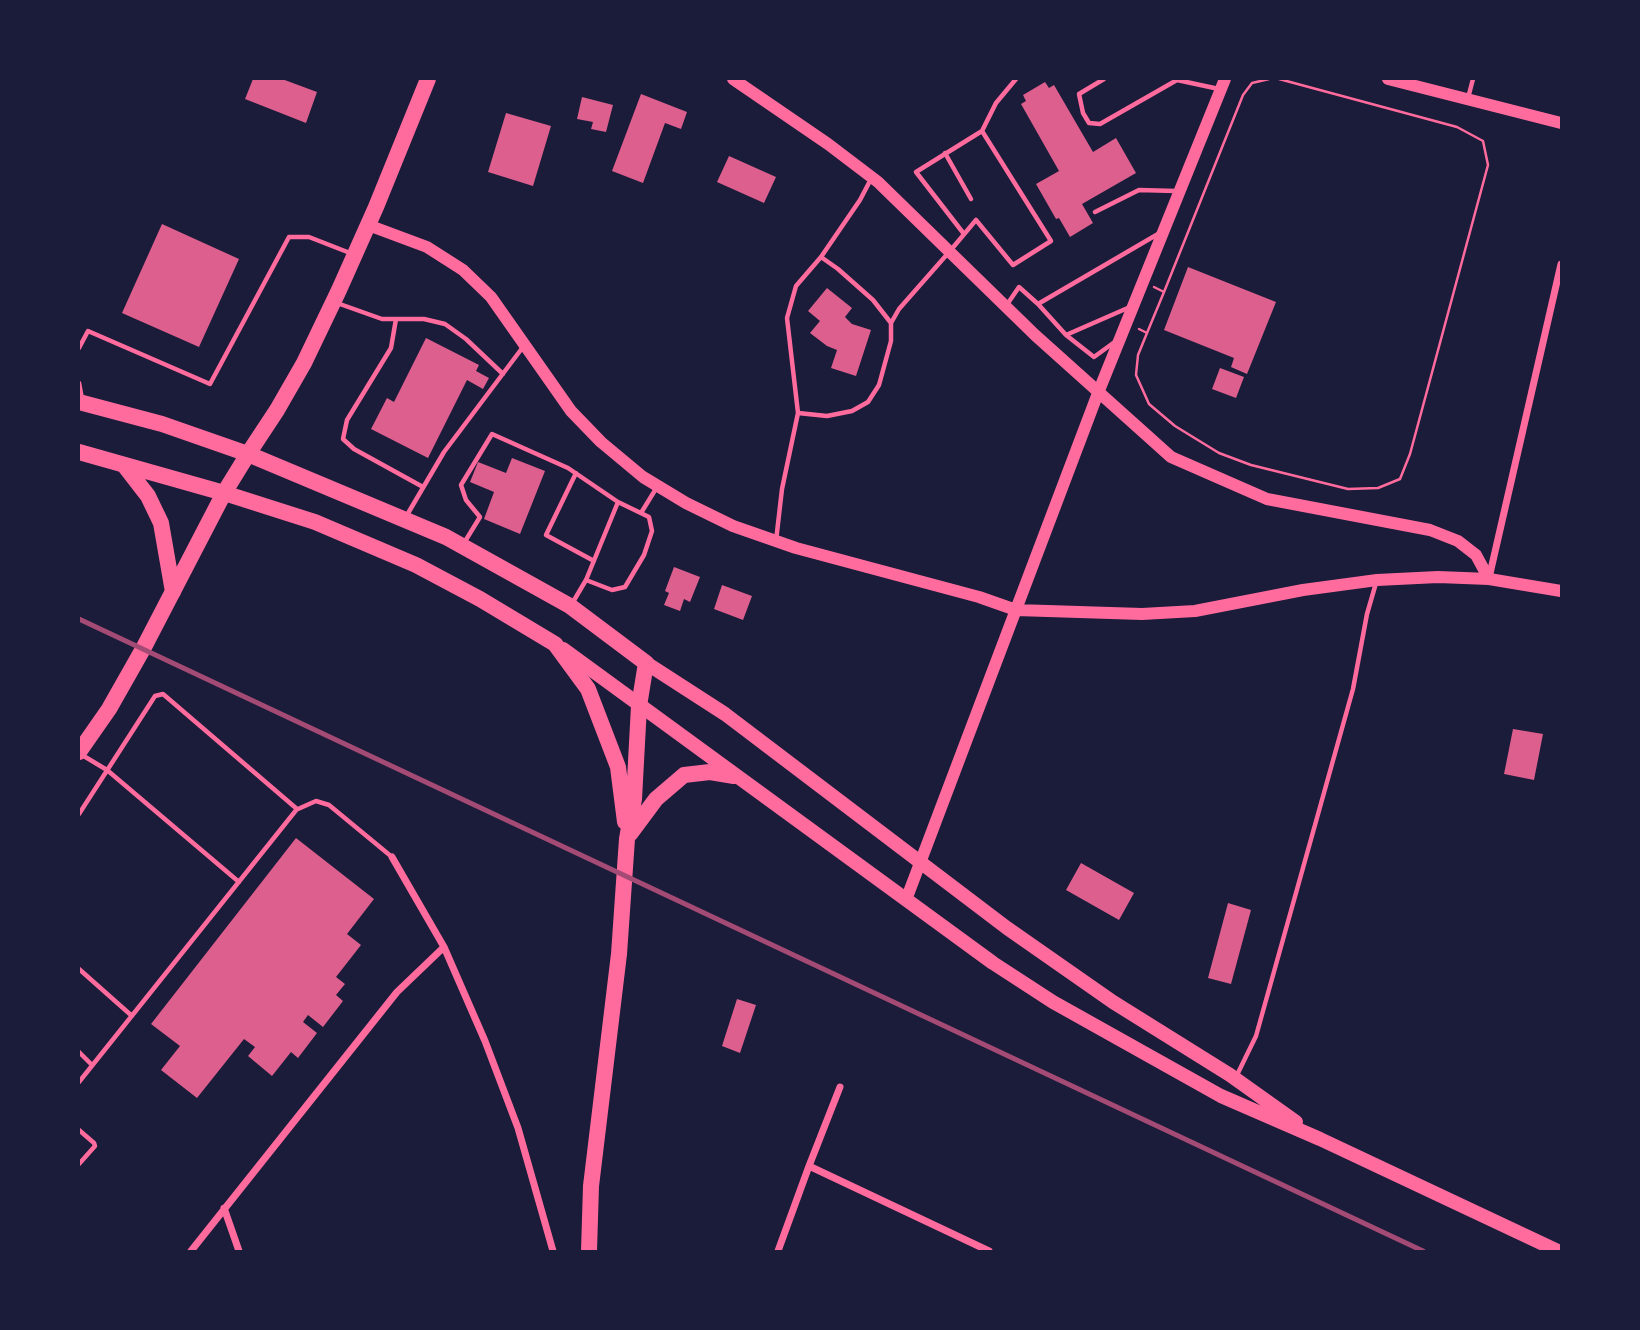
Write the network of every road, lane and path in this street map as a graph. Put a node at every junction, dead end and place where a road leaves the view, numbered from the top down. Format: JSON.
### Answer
{"nodes":[{"id":1,"x":428,"y":79,"type":"edge"},
{"id":2,"x":733,"y":79,"type":"edge"},
{"id":3,"x":1016,"y":79,"type":"edge"},
{"id":4,"x":1104,"y":79,"type":"edge"},
{"id":5,"x":1177,"y":79,"type":"edge"},
{"id":6,"x":1269,"y":79,"type":"edge"},
{"id":7,"x":1279,"y":79,"type":"edge"},
{"id":8,"x":1388,"y":79,"type":"edge"},
{"id":9,"x":1473,"y":79,"type":"edge"},
{"id":10,"x":1223,"y":84,"type":"edge"},
{"id":11,"x":1468,"y":99,"type":"junction"},
{"id":12,"x":1561,"y":123,"type":"edge"},
{"id":13,"x":982,"y":131,"type":"junction"},
{"id":14,"x":945,"y":153,"type":"junction"},
{"id":15,"x":872,"y":177,"type":"junction"},
{"id":16,"x":1179,"y":191,"type":"junction"},
{"id":17,"x":971,"y":199,"type":"dead end"},
{"id":18,"x":1094,"y":212,"type":"dead end"},
{"id":19,"x":368,"y":225,"type":"junction"},
{"id":20,"x":1164,"y":230,"type":"junction"},
{"id":21,"x":964,"y":234,"type":"junction"},
{"id":22,"x":950,"y":251,"type":"junction"},
{"id":23,"x":355,"y":255,"type":"junction"},
{"id":24,"x":821,"y":257,"type":"junction"},
{"id":25,"x":1561,"y":264,"type":"edge"},
{"id":26,"x":1143,"y":282,"type":"junction"},
{"id":27,"x":1164,"y":292,"type":"junction"},
{"id":28,"x":333,"y":302,"type":"junction"},
{"id":29,"x":1038,"y":304,"type":"junction"},
{"id":30,"x":1006,"y":306,"type":"junction"},
{"id":31,"x":1133,"y":306,"type":"junction"},
{"id":32,"x":396,"y":319,"type":"junction"},
{"id":33,"x":891,"y":323,"type":"junction"},
{"id":34,"x":1126,"y":323,"type":"junction"},
{"id":35,"x":1147,"y":333,"type":"junction"},
{"id":36,"x":1066,"y":335,"type":"junction"},
{"id":37,"x":1120,"y":338,"type":"junction"},
{"id":38,"x":523,"y":346,"type":"junction"},
{"id":39,"x":79,"y":348,"type":"edge"},
{"id":40,"x":503,"y":374,"type":"junction"},
{"id":41,"x":79,"y":383,"type":"edge"},
{"id":42,"x":1098,"y":393,"type":"junction"},
{"id":43,"x":81,"y":403,"type":"edge"},
{"id":44,"x":798,"y":412,"type":"junction"},
{"id":45,"x":79,"y":452,"type":"edge"},
{"id":46,"x":248,"y":454,"type":"junction"},
{"id":47,"x":124,"y":465,"type":"junction"},
{"id":48,"x":576,"y":473,"type":"junction"},
{"id":49,"x":658,"y":486,"type":"junction"},
{"id":50,"x":424,"y":487,"type":"junction"},
{"id":51,"x":224,"y":493,"type":"junction"},
{"id":52,"x":618,"y":502,"type":"junction"},
{"id":53,"x":641,"y":513,"type":"junction"},
{"id":54,"x":404,"y":519,"type":"junction"},
{"id":55,"x":776,"y":542,"type":"junction"},
{"id":56,"x":462,"y":546,"type":"junction"},
{"id":57,"x":594,"y":561,"type":"junction"},
{"id":58,"x":1489,"y":579,"type":"junction"},
{"id":59,"x":586,"y":580,"type":"junction"},
{"id":60,"x":1377,"y":580,"type":"junction"},
{"id":61,"x":1561,"y":591,"type":"edge"},
{"id":62,"x":173,"y":592,"type":"junction"},
{"id":63,"x":570,"y":606,"type":"junction"},
{"id":64,"x":1016,"y":610,"type":"junction"},
{"id":65,"x":555,"y":644,"type":"junction"},
{"id":66,"x":646,"y":663,"type":"junction"},
{"id":67,"x":639,"y":706,"type":"junction"},
{"id":68,"x":79,"y":752,"type":"edge"},
{"id":69,"x":107,"y":771,"type":"junction"},
{"id":70,"x":734,"y":776,"type":"junction"},
{"id":71,"x":297,"y":809,"type":"junction"},
{"id":72,"x":79,"y":814,"type":"edge"},
{"id":73,"x":627,"y":839,"type":"junction"},
{"id":74,"x":392,"y":857,"type":"joint"},
{"id":75,"x":919,"y":863,"type":"junction"},
{"id":76,"x":239,"y":882,"type":"junction"},
{"id":77,"x":906,"y":900,"type":"junction"},
{"id":78,"x":444,"y":947,"type":"junction"},
{"id":79,"x":79,"y":969,"type":"edge"},
{"id":80,"x":132,"y":1016,"type":"junction"},
{"id":81,"x":79,"y":1052,"type":"edge"},
{"id":82,"x":92,"y":1065,"type":"junction"},
{"id":83,"x":1235,"y":1079,"type":"junction"},
{"id":84,"x":79,"y":1082,"type":"edge"},
{"id":85,"x":840,"y":1087,"type":"dead end"},
{"id":86,"x":79,"y":1130,"type":"edge"},
{"id":87,"x":1320,"y":1139,"type":"junction"},
{"id":88,"x":79,"y":1164,"type":"edge"},
{"id":89,"x":809,"y":1166,"type":"junction"},
{"id":90,"x":224,"y":1208,"type":"junction"},
{"id":91,"x":191,"y":1251,"type":"edge"},
{"id":92,"x":239,"y":1251,"type":"edge"},
{"id":93,"x":552,"y":1251,"type":"edge"},
{"id":94,"x":589,"y":1251,"type":"edge"},
{"id":95,"x":778,"y":1251,"type":"edge"},
{"id":96,"x":989,"y":1251,"type":"edge"},
{"id":97,"x":1558,"y":1251,"type":"edge"}],
"edges":[{"from":1,"to":19,"type":"main road"},
{"from":2,"to":15,"type":"street"},
{"from":3,"to":13,"type":"lane"},
{"from":4,"to":5,"type":"lane"},
{"from":5,"to":10,"type":"lane"},
{"from":6,"to":27,"type":"path"},
{"from":7,"to":35,"type":"path"},
{"from":8,"to":11,"type":"street"},
{"from":9,"to":11,"type":"lane"},
{"from":10,"to":16,"type":"street"},
{"from":11,"to":12,"type":"street"},
{"from":13,"to":14,"type":"lane"},
{"from":13,"to":21,"type":"lane"},
{"from":14,"to":17,"type":"lane"},
{"from":14,"to":21,"type":"lane"},
{"from":15,"to":22,"type":"street"},
{"from":15,"to":24,"type":"lane"},
{"from":16,"to":18,"type":"lane"},
{"from":16,"to":20,"type":"street"},
{"from":19,"to":23,"type":"main road"},
{"from":19,"to":38,"type":"street"},
{"from":20,"to":26,"type":"street"},
{"from":20,"to":29,"type":"lane"},
{"from":21,"to":22,"type":"lane"},
{"from":22,"to":30,"type":"street"},
{"from":22,"to":33,"type":"lane"},
{"from":23,"to":28,"type":"main road"},
{"from":23,"to":39,"type":"lane"},
{"from":24,"to":33,"type":"lane"},
{"from":24,"to":44,"type":"lane"},
{"from":25,"to":58,"type":"street"},
{"from":26,"to":27,"type":"path"},
{"from":26,"to":31,"type":"street"},
{"from":27,"to":35,"type":"path"},
{"from":28,"to":32,"type":"lane"},
{"from":28,"to":46,"type":"main road"},
{"from":29,"to":30,"type":"lane"},
{"from":29,"to":36,"type":"lane"},
{"from":30,"to":42,"type":"street"},
{"from":31,"to":34,"type":"street"},
{"from":31,"to":36,"type":"lane"},
{"from":32,"to":40,"type":"lane"},
{"from":32,"to":50,"type":"lane"},
{"from":33,"to":44,"type":"lane"},
{"from":34,"to":35,"type":"path"},
{"from":34,"to":37,"type":"street"},
{"from":36,"to":37,"type":"lane"},
{"from":37,"to":42,"type":"street"},
{"from":38,"to":40,"type":"lane"},
{"from":38,"to":49,"type":"street"},
{"from":40,"to":50,"type":"lane"},
{"from":41,"to":43,"type":"lane"},
{"from":42,"to":58,"type":"street"},
{"from":42,"to":64,"type":"street"},
{"from":43,"to":46,"type":"main road"},
{"from":44,"to":55,"type":"lane"},
{"from":45,"to":47,"type":"main road"},
{"from":46,"to":51,"type":"main road"},
{"from":46,"to":54,"type":"main road"},
{"from":47,"to":51,"type":"main road"},
{"from":47,"to":62,"type":"main road"},
{"from":48,"to":52,"type":"lane"},
{"from":48,"to":56,"type":"lane"},
{"from":48,"to":57,"type":"lane"},
{"from":49,"to":53,"type":"lane"},
{"from":49,"to":55,"type":"street"},
{"from":50,"to":54,"type":"lane"},
{"from":51,"to":62,"type":"main road"},
{"from":51,"to":65,"type":"main road"},
{"from":52,"to":53,"type":"lane"},
{"from":52,"to":57,"type":"lane"},
{"from":53,"to":59,"type":"lane"},
{"from":54,"to":56,"type":"main road"},
{"from":55,"to":64,"type":"street"},
{"from":56,"to":63,"type":"main road"},
{"from":57,"to":59,"type":"lane"},
{"from":58,"to":60,"type":"street"},
{"from":58,"to":61,"type":"street"},
{"from":59,"to":63,"type":"lane"},
{"from":60,"to":64,"type":"street"},
{"from":60,"to":83,"type":"lane"},
{"from":62,"to":68,"type":"main road"},
{"from":63,"to":66,"type":"main road"},
{"from":64,"to":75,"type":"street"},
{"from":65,"to":67,"type":"main road"},
{"from":65,"to":73,"type":"main road"},
{"from":66,"to":67,"type":"main road"},
{"from":66,"to":75,"type":"main road"},
{"from":67,"to":70,"type":"main road"},
{"from":67,"to":73,"type":"main road"},
{"from":68,"to":69,"type":"lane"},
{"from":69,"to":71,"type":"lane"},
{"from":69,"to":72,"type":"lane"},
{"from":69,"to":76,"type":"lane"},
{"from":70,"to":73,"type":"main road"},
{"from":70,"to":77,"type":"main road"},
{"from":71,"to":74,"type":"lane"},
{"from":71,"to":76,"type":"lane"},
{"from":73,"to":94,"type":"main road"},
{"from":74,"to":78,"type":"street"},
{"from":75,"to":77,"type":"street"},
{"from":75,"to":83,"type":"main road"},
{"from":76,"to":80,"type":"lane"},
{"from":77,"to":87,"type":"main road"},
{"from":78,"to":90,"type":"street"},
{"from":78,"to":93,"type":"street"},
{"from":79,"to":80,"type":"lane"},
{"from":80,"to":82,"type":"lane"},
{"from":81,"to":82,"type":"lane"},
{"from":82,"to":84,"type":"lane"},
{"from":83,"to":87,"type":"main road"},
{"from":85,"to":89,"type":"street"},
{"from":86,"to":88,"type":"lane"},
{"from":87,"to":97,"type":"main road"},
{"from":89,"to":95,"type":"street"},
{"from":89,"to":96,"type":"street"},
{"from":90,"to":91,"type":"street"},
{"from":90,"to":92,"type":"street"}]}
